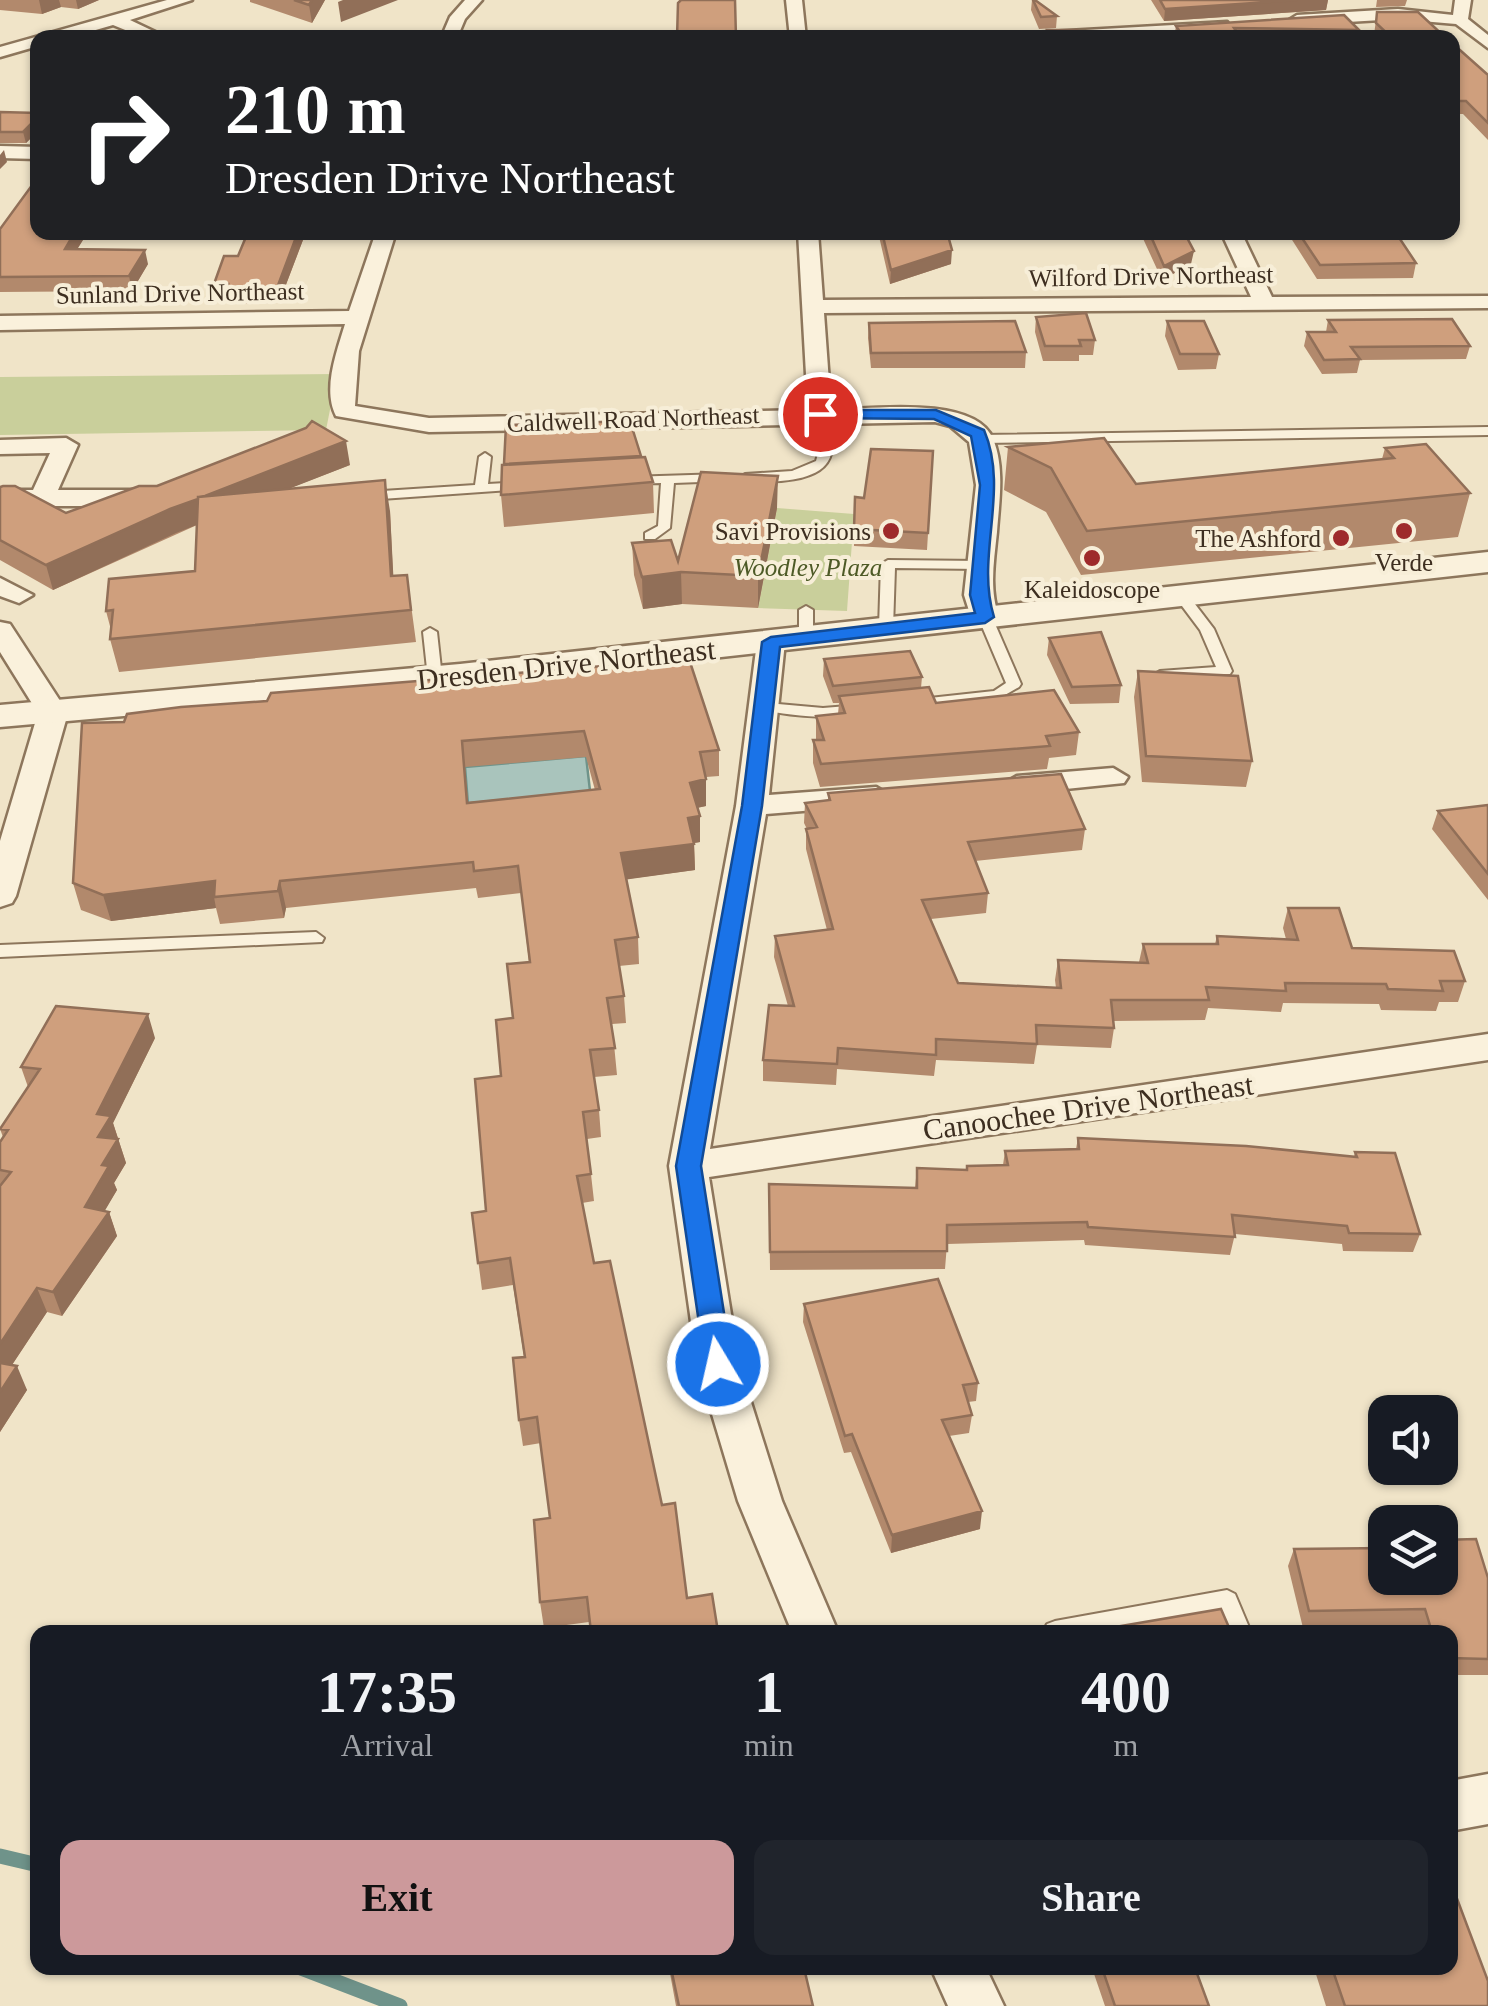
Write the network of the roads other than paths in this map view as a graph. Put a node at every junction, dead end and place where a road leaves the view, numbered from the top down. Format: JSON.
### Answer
{"nodes":[{"id":1,"x":184,"y":0,"type":"edge"},
{"id":2,"x":474,"y":0,"type":"edge"},
{"id":3,"x":794,"y":0,"type":"edge"},
{"id":4,"x":1463,"y":0,"type":"edge"},
{"id":5,"x":113,"y":19,"type":"junction"},
{"id":6,"x":1460,"y":20,"type":"junction"},
{"id":7,"x":1282,"y":21,"type":"edge"},
{"id":8,"x":1247,"y":23,"type":"edge"},
{"id":9,"x":75,"y":30,"type":"edge"},
{"id":10,"x":140,"y":30,"type":"edge"},
{"id":11,"x":452,"y":30,"type":"edge"},
{"id":12,"x":797,"y":30,"type":"edge"},
{"id":13,"x":1176,"y":30,"type":"edge"},
{"id":14,"x":30,"y":43,"type":"edge"},
{"id":15,"x":1488,"y":43,"type":"edge"},
{"id":16,"x":0,"y":52,"type":"edge"},
{"id":17,"x":0,"y":152,"type":"edge"},
{"id":18,"x":30,"y":152,"type":"edge"},
{"id":19,"x":384,"y":240,"type":"edge"},
{"id":20,"x":809,"y":240,"type":"edge"},
{"id":21,"x":1235,"y":240,"type":"edge"},
{"id":22,"x":1264,"y":302,"type":"junction"},
{"id":23,"x":1488,"y":302,"type":"edge"},
{"id":24,"x":814,"y":307,"type":"junction"},
{"id":25,"x":361,"y":317,"type":"junction"},
{"id":26,"x":0,"y":323,"type":"edge"},
{"id":27,"x":820,"y":414,"type":"junction"},
{"id":28,"x":1488,"y":432,"type":"edge"},
{"id":29,"x":981,"y":439,"type":"junction"},
{"id":30,"x":0,"y":446,"type":"edge"},
{"id":31,"x":485,"y":457,"type":"dead end"},
{"id":32,"x":668,"y":479,"type":"junction"},
{"id":33,"x":615,"y":480,"type":"edge"},
{"id":34,"x":539,"y":484,"type":"edge"},
{"id":35,"x":480,"y":488,"type":"junction"},
{"id":36,"x":178,"y":491,"type":"edge"},
{"id":37,"x":367,"y":496,"type":"edge"},
{"id":38,"x":0,"y":498,"type":"edge"},
{"id":39,"x":42,"y":498,"type":"junction"},
{"id":40,"x":650,"y":536,"type":"dead end"},
{"id":41,"x":1488,"y":562,"type":"edge"},
{"id":42,"x":981,"y":565,"type":"junction"},
{"id":43,"x":1180,"y":594,"type":"junction"},
{"id":44,"x":985,"y":617,"type":"junction"},
{"id":45,"x":886,"y":628,"type":"junction"},
{"id":46,"x":0,"y":630,"type":"edge"},
{"id":47,"x":794,"y":630,"type":"junction"},
{"id":48,"x":430,"y":632,"type":"dead end"},
{"id":49,"x":1155,"y":675,"type":"edge"},
{"id":50,"x":435,"y":678,"type":"junction"},
{"id":51,"x":901,"y":704,"type":"edge"},
{"id":52,"x":881,"y":706,"type":"edge"},
{"id":53,"x":766,"y":708,"type":"junction"},
{"id":54,"x":53,"y":713,"type":"junction"},
{"id":55,"x":0,"y":716,"type":"edge"},
{"id":56,"x":1113,"y":778,"type":"dead end"},
{"id":57,"x":980,"y":788,"type":"edge"},
{"id":58,"x":904,"y":794,"type":"edge"},
{"id":59,"x":752,"y":806,"type":"junction"},
{"id":60,"x":6,"y":851,"type":"edge"},
{"id":61,"x":0,"y":896,"type":"edge"},
{"id":62,"x":316,"y":938,"type":"dead end"},
{"id":63,"x":0,"y":950,"type":"edge"},
{"id":64,"x":1488,"y":1047,"type":"edge"},
{"id":65,"x":688,"y":1166,"type":"junction"},
{"id":66,"x":812,"y":1625,"type":"edge"},
{"id":67,"x":1094,"y":1625,"type":"edge"},
{"id":68,"x":1235,"y":1625,"type":"edge"},
{"id":69,"x":1488,"y":1799,"type":"edge"},
{"id":70,"x":1458,"y":1805,"type":"edge"},
{"id":71,"x":961,"y":1975,"type":"edge"},
{"id":72,"x":976,"y":2006,"type":"edge"}],
"edges":[{"from":1,"to":5,"type":"street"},
{"from":2,"to":11,"type":"street"},
{"from":3,"to":12,"type":"street"},
{"from":4,"to":6,"type":"street"},
{"from":5,"to":9,"type":"street"},
{"from":5,"to":10,"type":"street"},
{"from":6,"to":7,"type":"street"},
{"from":6,"to":15,"type":"street"},
{"from":8,"to":13,"type":"street"},
{"from":14,"to":16,"type":"street"},
{"from":17,"to":18,"type":"street"},
{"from":19,"to":25,"type":"street","name":"Caldwell Road Northeast"},
{"from":20,"to":24,"type":"street"},
{"from":21,"to":22,"type":"street"},
{"from":22,"to":23,"type":"street","name":"Wilford Drive Northeast"},
{"from":22,"to":24,"type":"street","name":"Wilford Drive Northeast"},
{"from":24,"to":27,"type":"street"},
{"from":25,"to":26,"type":"street","name":"Sunland Drive Northeast"},
{"from":25,"to":27,"type":"street","name":"Caldwell Road Northeast"},
{"from":27,"to":29,"type":"street","name":"Caldwell Road Northeast"},
{"from":27,"to":32,"type":"lane"},
{"from":28,"to":29,"type":"lane"},
{"from":29,"to":42,"type":"street"},
{"from":30,"to":39,"type":"street"},
{"from":31,"to":35,"type":"lane"},
{"from":32,"to":33,"type":"lane"},
{"from":32,"to":40,"type":"lane"},
{"from":34,"to":35,"type":"lane"},
{"from":35,"to":37,"type":"lane"},
{"from":36,"to":39,"type":"street"},
{"from":38,"to":39,"type":"street"},
{"from":41,"to":43,"type":"street","name":"Dresden Drive Northeast"},
{"from":42,"to":44,"type":"street"},
{"from":42,"to":45,"type":"lane"},
{"from":43,"to":44,"type":"street","name":"Dresden Drive Northeast"},
{"from":43,"to":49,"type":"lane"},
{"from":44,"to":45,"type":"street","name":"Dresden Drive Northeast"},
{"from":44,"to":51,"type":"lane"},
{"from":45,"to":47,"type":"street","name":"Dresden Drive Northeast"},
{"from":46,"to":54,"type":"street"},
{"from":47,"to":50,"type":"street","name":"Dresden Drive Northeast"},
{"from":47,"to":53,"type":"street"},
{"from":48,"to":50,"type":"lane"},
{"from":50,"to":54,"type":"street","name":"Dresden Drive Northeast"},
{"from":52,"to":53,"type":"lane"},
{"from":53,"to":59,"type":"street"},
{"from":54,"to":55,"type":"street","name":"Dresden Drive Northeast"},
{"from":54,"to":60,"type":"street"},
{"from":56,"to":57,"type":"street"},
{"from":58,"to":59,"type":"street"},
{"from":59,"to":65,"type":"street"},
{"from":60,"to":61,"type":"street"},
{"from":62,"to":63,"type":"lane"},
{"from":64,"to":65,"type":"street","name":"Canoochee Drive Northeast"},
{"from":65,"to":66,"type":"street"},
{"from":67,"to":68,"type":"lane"},
{"from":69,"to":70,"type":"street"},
{"from":71,"to":72,"type":"street"}]}
